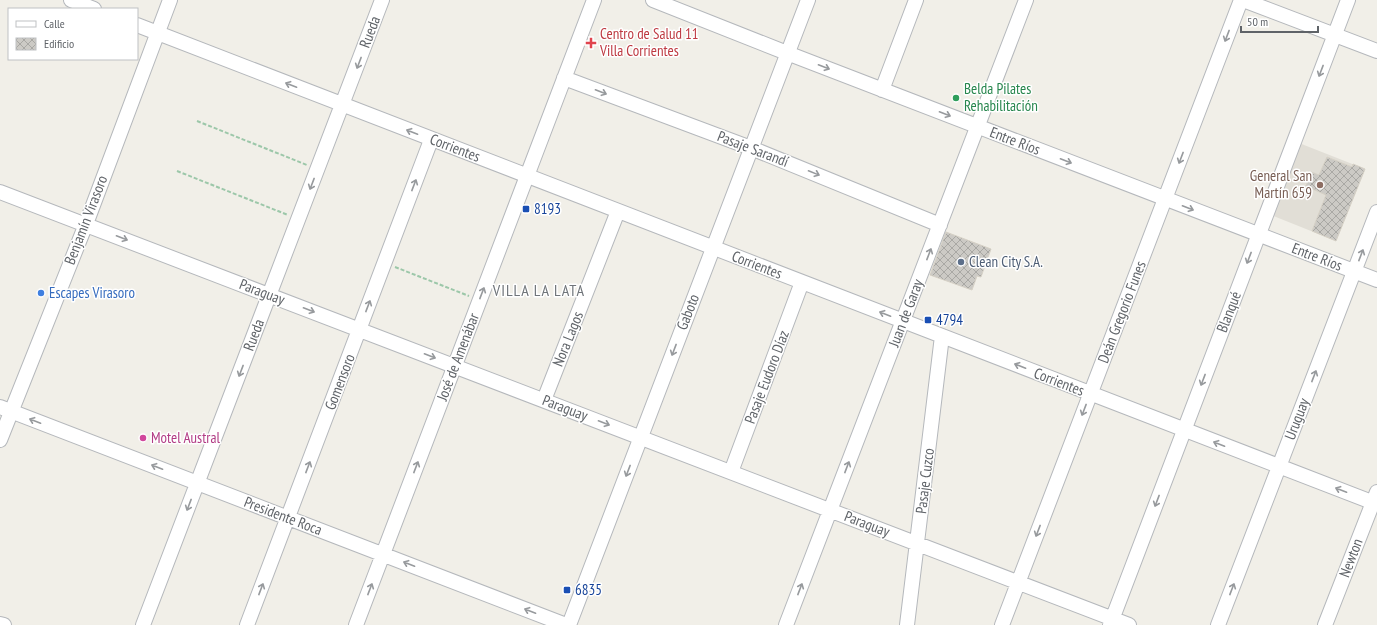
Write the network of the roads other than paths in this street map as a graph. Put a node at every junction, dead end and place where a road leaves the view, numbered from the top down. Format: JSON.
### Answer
{"nodes":[{"id":1,"x":71,"y":0,"type":"edge"},
{"id":2,"x":170,"y":0,"type":"edge"},
{"id":3,"x":382,"y":0,"type":"edge"},
{"id":4,"x":594,"y":0,"type":"edge"},
{"id":5,"x":654,"y":0,"type":"edge"},
{"id":6,"x":808,"y":0,"type":"edge"},
{"id":7,"x":916,"y":0,"type":"edge"},
{"id":8,"x":1026,"y":0,"type":"edge"},
{"id":9,"x":1242,"y":0,"type":"edge"},
{"id":10,"x":1348,"y":0,"type":"edge"},
{"id":11,"x":91,"y":8,"type":"edge"},
{"id":12,"x":138,"y":25,"type":"edge"},
{"id":13,"x":158,"y":33,"type":"junction"},
{"id":14,"x":1335,"y":35,"type":"junction"},
{"id":15,"x":1377,"y":51,"type":"edge"},
{"id":16,"x":788,"y":53,"type":"junction"},
{"id":17,"x":564,"y":78,"type":"junction"},
{"id":18,"x":882,"y":90,"type":"junction"},
{"id":19,"x":342,"y":105,"type":"junction"},
{"id":20,"x":978,"y":127,"type":"junction"},
{"id":21,"x":431,"y":140,"type":"junction"},
{"id":22,"x":751,"y":148,"type":"junction"},
{"id":23,"x":527,"y":176,"type":"junction"},
{"id":24,"x":0,"y":192,"type":"edge"},
{"id":25,"x":1165,"y":199,"type":"junction"},
{"id":26,"x":618,"y":211,"type":"junction"},
{"id":27,"x":1377,"y":212,"type":"edge"},
{"id":28,"x":86,"y":224,"type":"junction"},
{"id":29,"x":940,"y":225,"type":"junction"},
{"id":30,"x":1258,"y":235,"type":"junction"},
{"id":31,"x":713,"y":248,"type":"junction"},
{"id":32,"x":1354,"y":272,"type":"junction"},
{"id":33,"x":1377,"y":280,"type":"edge"},
{"id":34,"x":802,"y":282,"type":"junction"},
{"id":35,"x":270,"y":295,"type":"junction"},
{"id":36,"x":903,"y":321,"type":"junction"},
{"id":37,"x":360,"y":329,"type":"junction"},
{"id":38,"x":942,"y":336,"type":"junction"},
{"id":39,"x":454,"y":366,"type":"junction"},
{"id":40,"x":1090,"y":394,"type":"junction"},
{"id":41,"x":544,"y":400,"type":"junction"},
{"id":42,"x":6,"y":409,"type":"edge"},
{"id":43,"x":1184,"y":430,"type":"junction"},
{"id":44,"x":640,"y":437,"type":"junction"},
{"id":45,"x":0,"y":440,"type":"edge"},
{"id":46,"x":1279,"y":467,"type":"junction"},
{"id":47,"x":731,"y":472,"type":"junction"},
{"id":48,"x":198,"y":483,"type":"junction"},
{"id":49,"x":1376,"y":500,"type":"edge"},
{"id":50,"x":830,"y":510,"type":"junction"},
{"id":51,"x":288,"y":519,"type":"junction"},
{"id":52,"x":917,"y":544,"type":"junction"},
{"id":53,"x":383,"y":554,"type":"junction"},
{"id":54,"x":1018,"y":582,"type":"junction"},
{"id":55,"x":1111,"y":622,"type":"edge"},
{"id":56,"x":0,"y":624,"type":"edge"},
{"id":57,"x":4,"y":625,"type":"edge"},
{"id":58,"x":143,"y":625,"type":"edge"},
{"id":59,"x":247,"y":625,"type":"edge"},
{"id":60,"x":356,"y":625,"type":"edge"},
{"id":61,"x":568,"y":625,"type":"edge"},
{"id":62,"x":786,"y":625,"type":"edge"},
{"id":63,"x":907,"y":625,"type":"edge"},
{"id":64,"x":1002,"y":625,"type":"edge"},
{"id":65,"x":1129,"y":625,"type":"edge"},
{"id":66,"x":1218,"y":625,"type":"edge"},
{"id":67,"x":1325,"y":625,"type":"edge"}],
"edges":[{"from":1,"to":11,"type":"street"},
{"from":2,"to":13,"type":"street","name":"Benjamín Virasoro"},
{"from":3,"to":19,"type":"street","name":"Rueda","one_way":true},
{"from":4,"to":17,"type":"street","name":"José de Amenábar"},
{"from":5,"to":16,"type":"street","name":"Entre Ríos"},
{"from":6,"to":16,"type":"street","name":"Gaboto"},
{"from":7,"to":18,"type":"street"},
{"from":8,"to":20,"type":"street","name":"Juan de Garay"},
{"from":9,"to":14,"type":"street"},
{"from":9,"to":25,"type":"street","name":"Deán Gregorio Funes","one_way":true},
{"from":10,"to":14,"type":"street","name":"Blanqué"},
{"from":12,"to":13,"type":"street","name":"Corrientes"},
{"from":19,"to":13,"type":"street","name":"Corrientes","one_way":true},
{"from":13,"to":28,"type":"street","name":"Benjamín Virasoro"},
{"from":14,"to":15,"type":"street"},
{"from":14,"to":30,"type":"street","name":"Blanqué","one_way":true},
{"from":16,"to":18,"type":"street","name":"Entre Ríos","one_way":true},
{"from":16,"to":22,"type":"street","name":"Gaboto"},
{"from":17,"to":22,"type":"street","name":"Pasaje Sarandí","one_way":true},
{"from":17,"to":23,"type":"street","name":"José de Amenábar"},
{"from":18,"to":20,"type":"street","name":"Entre Ríos","one_way":true},
{"from":21,"to":19,"type":"street","name":"Corrientes","one_way":true},
{"from":19,"to":35,"type":"street","name":"Rueda","one_way":true},
{"from":20,"to":25,"type":"street","name":"Entre Ríos","one_way":true},
{"from":20,"to":29,"type":"street","name":"Juan de Garay"},
{"from":21,"to":23,"type":"street","name":"Corrientes"},
{"from":37,"to":21,"type":"street","name":"Gomensoro","one_way":true},
{"from":22,"to":29,"type":"street","name":"Pasaje Sarandí","one_way":true},
{"from":22,"to":31,"type":"street","name":"Gaboto"},
{"from":23,"to":26,"type":"street","name":"Corrientes"},
{"from":39,"to":23,"type":"street","name":"José de Amenábar","one_way":true},
{"from":24,"to":28,"type":"street","name":"Paraguay"},
{"from":25,"to":30,"type":"street","name":"Entre Ríos","one_way":true},
{"from":25,"to":40,"type":"street","name":"Deán Gregorio Funes"},
{"from":26,"to":31,"type":"street","name":"Corrientes"},
{"from":26,"to":41,"type":"street","name":"Nora Lagos"},
{"from":32,"to":27,"type":"street","name":"Uruguay","one_way":true},
{"from":28,"to":35,"type":"street","name":"Paraguay","one_way":true},
{"from":28,"to":42,"type":"street","name":"Benjamín Virasoro"},
{"from":36,"to":29,"type":"street","name":"Juan de Garay","one_way":true},
{"from":30,"to":32,"type":"street","name":"Entre Ríos"},
{"from":30,"to":43,"type":"street","name":"Blanqué","one_way":true},
{"from":31,"to":34,"type":"street","name":"Corrientes"},
{"from":31,"to":44,"type":"street","name":"Gaboto","one_way":true},
{"from":32,"to":33,"type":"street","name":"Entre Ríos"},
{"from":46,"to":32,"type":"street","name":"Uruguay","one_way":true},
{"from":36,"to":34,"type":"street","name":"Corrientes","one_way":true},
{"from":34,"to":47,"type":"street","name":"Pasaje Eudoro Díaz"},
{"from":35,"to":37,"type":"street","name":"Paraguay","one_way":true},
{"from":35,"to":48,"type":"street","name":"Rueda","one_way":true},
{"from":36,"to":38,"type":"street","name":"Corrientes"},
{"from":50,"to":36,"type":"street","name":"Juan de Garay","one_way":true},
{"from":37,"to":39,"type":"street","name":"Paraguay","one_way":true},
{"from":51,"to":37,"type":"street","name":"Gomensoro","one_way":true},
{"from":40,"to":38,"type":"street","name":"Corrientes","one_way":true},
{"from":38,"to":52,"type":"street","name":"Pasaje Cuzco"},
{"from":39,"to":41,"type":"street","name":"Paraguay"},
{"from":53,"to":39,"type":"street","name":"José de Amenábar","one_way":true},
{"from":40,"to":43,"type":"street","name":"Corrientes"},
{"from":40,"to":54,"type":"street","name":"Deán Gregorio Funes","one_way":true},
{"from":41,"to":44,"type":"street","name":"Paraguay","one_way":true},
{"from":42,"to":45,"type":"street","name":"Benjamín Virasoro"},
{"from":48,"to":42,"type":"street","name":"Presidente Roca","one_way":true},
{"from":46,"to":43,"type":"street","name":"Corrientes","one_way":true},
{"from":43,"to":55,"type":"street","name":"Blanqué","one_way":true},
{"from":44,"to":47,"type":"street","name":"Paraguay"},
{"from":44,"to":61,"type":"street","name":"Gaboto","one_way":true},
{"from":49,"to":46,"type":"street","name":"Corrientes","one_way":true},
{"from":66,"to":46,"type":"street","name":"Uruguay","one_way":true},
{"from":47,"to":50,"type":"street","name":"Paraguay"},
{"from":48,"to":51,"type":"street","name":"Presidente Roca"},
{"from":48,"to":58,"type":"street","name":"Rueda","one_way":true},
{"from":49,"to":67,"type":"street","name":"Newton"},
{"from":50,"to":52,"type":"street","name":"Paraguay"},
{"from":62,"to":50,"type":"street","name":"Juan de Garay","one_way":true},
{"from":51,"to":53,"type":"street","name":"Presidente Roca"},
{"from":59,"to":51,"type":"street","name":"Gomensoro","one_way":true},
{"from":52,"to":54,"type":"street","name":"Paraguay"},
{"from":52,"to":63,"type":"street","name":"Pasaje Cuzco"},
{"from":60,"to":53,"type":"street","name":"José de Amenábar","one_way":true},
{"from":61,"to":53,"type":"street","name":"Presidente Roca","one_way":true},
{"from":54,"to":55,"type":"street","name":"Paraguay"},
{"from":54,"to":64,"type":"street","name":"Deán Gregorio Funes"},
{"from":55,"to":65,"type":"street","name":"Paraguay"},
{"from":56,"to":57,"type":"street"}]}
